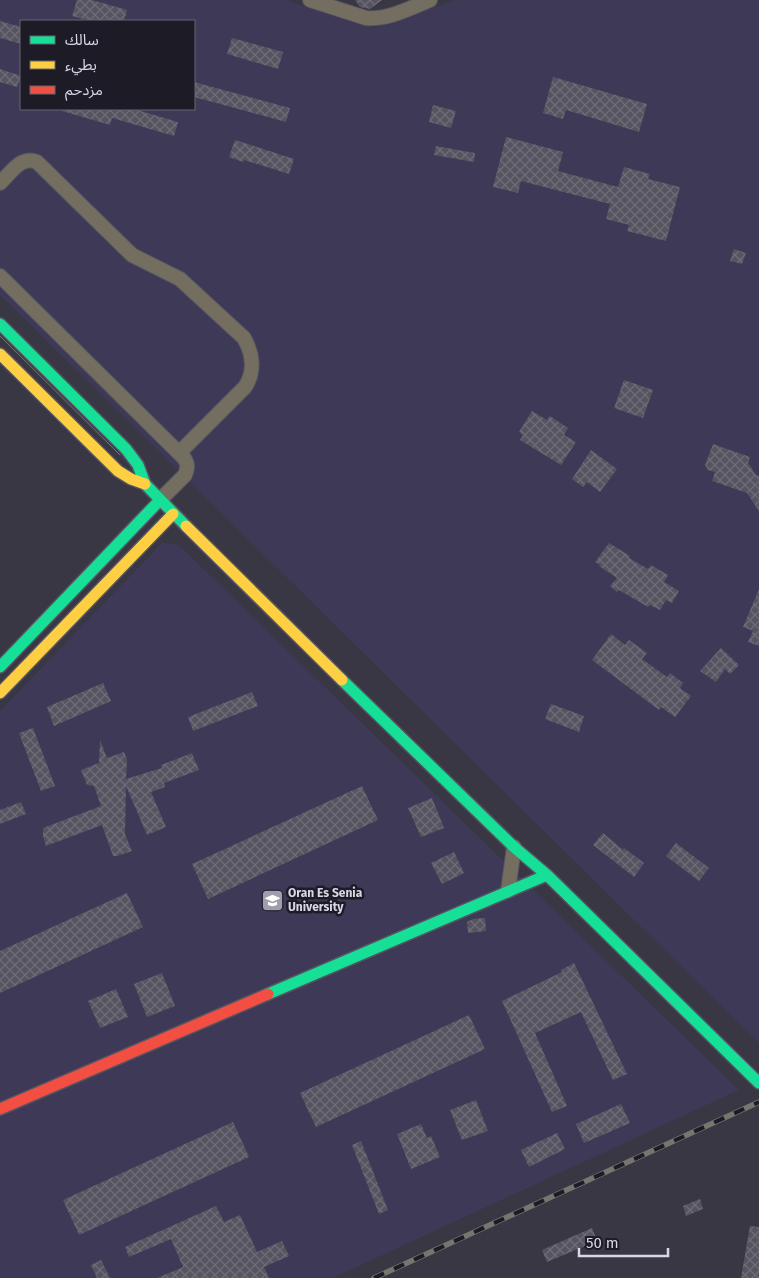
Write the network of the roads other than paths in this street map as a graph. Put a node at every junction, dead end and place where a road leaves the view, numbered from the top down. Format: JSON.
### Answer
{"nodes":[{"id":1,"x":310,"y":0,"type":"edge"},
{"id":2,"x":430,"y":0,"type":"edge"},
{"id":3,"x":0,"y":183,"type":"edge"},
{"id":4,"x":0,"y":276,"type":"edge"},
{"id":5,"x":0,"y":324,"type":"edge"},
{"id":6,"x":0,"y":354,"type":"edge"},
{"id":7,"x":180,"y":453,"type":"junction"},
{"id":8,"x":145,"y":484,"type":"junction"},
{"id":9,"x":160,"y":500,"type":"junction"},
{"id":10,"x":173,"y":514,"type":"junction"},
{"id":11,"x":0,"y":667,"type":"edge"},
{"id":12,"x":0,"y":693,"type":"edge"},
{"id":13,"x":514,"y":847,"type":"junction"},
{"id":14,"x":547,"y":875,"type":"junction"},
{"id":15,"x":508,"y":891,"type":"junction"},
{"id":16,"x":759,"y":1083,"type":"edge"},
{"id":17,"x":0,"y":1109,"type":"edge"}],
"edges":[{"from":1,"to":2,"type":"street"},
{"from":3,"to":7,"type":"street"},
{"from":4,"to":7,"type":"street"},
{"from":5,"to":8,"type":"main road"},
{"from":6,"to":8,"type":"main road"},
{"from":7,"to":9,"type":"street"},
{"from":8,"to":9,"type":"main road"},
{"from":9,"to":10,"type":"main road"},
{"from":9,"to":11,"type":"main road"},
{"from":10,"to":12,"type":"main road"},
{"from":10,"to":13,"type":"main road"},
{"from":13,"to":14,"type":"main road"},
{"from":13,"to":15,"type":"street"},
{"from":14,"to":15,"type":"main road"},
{"from":14,"to":16,"type":"main road"},
{"from":15,"to":17,"type":"main road"}]}
